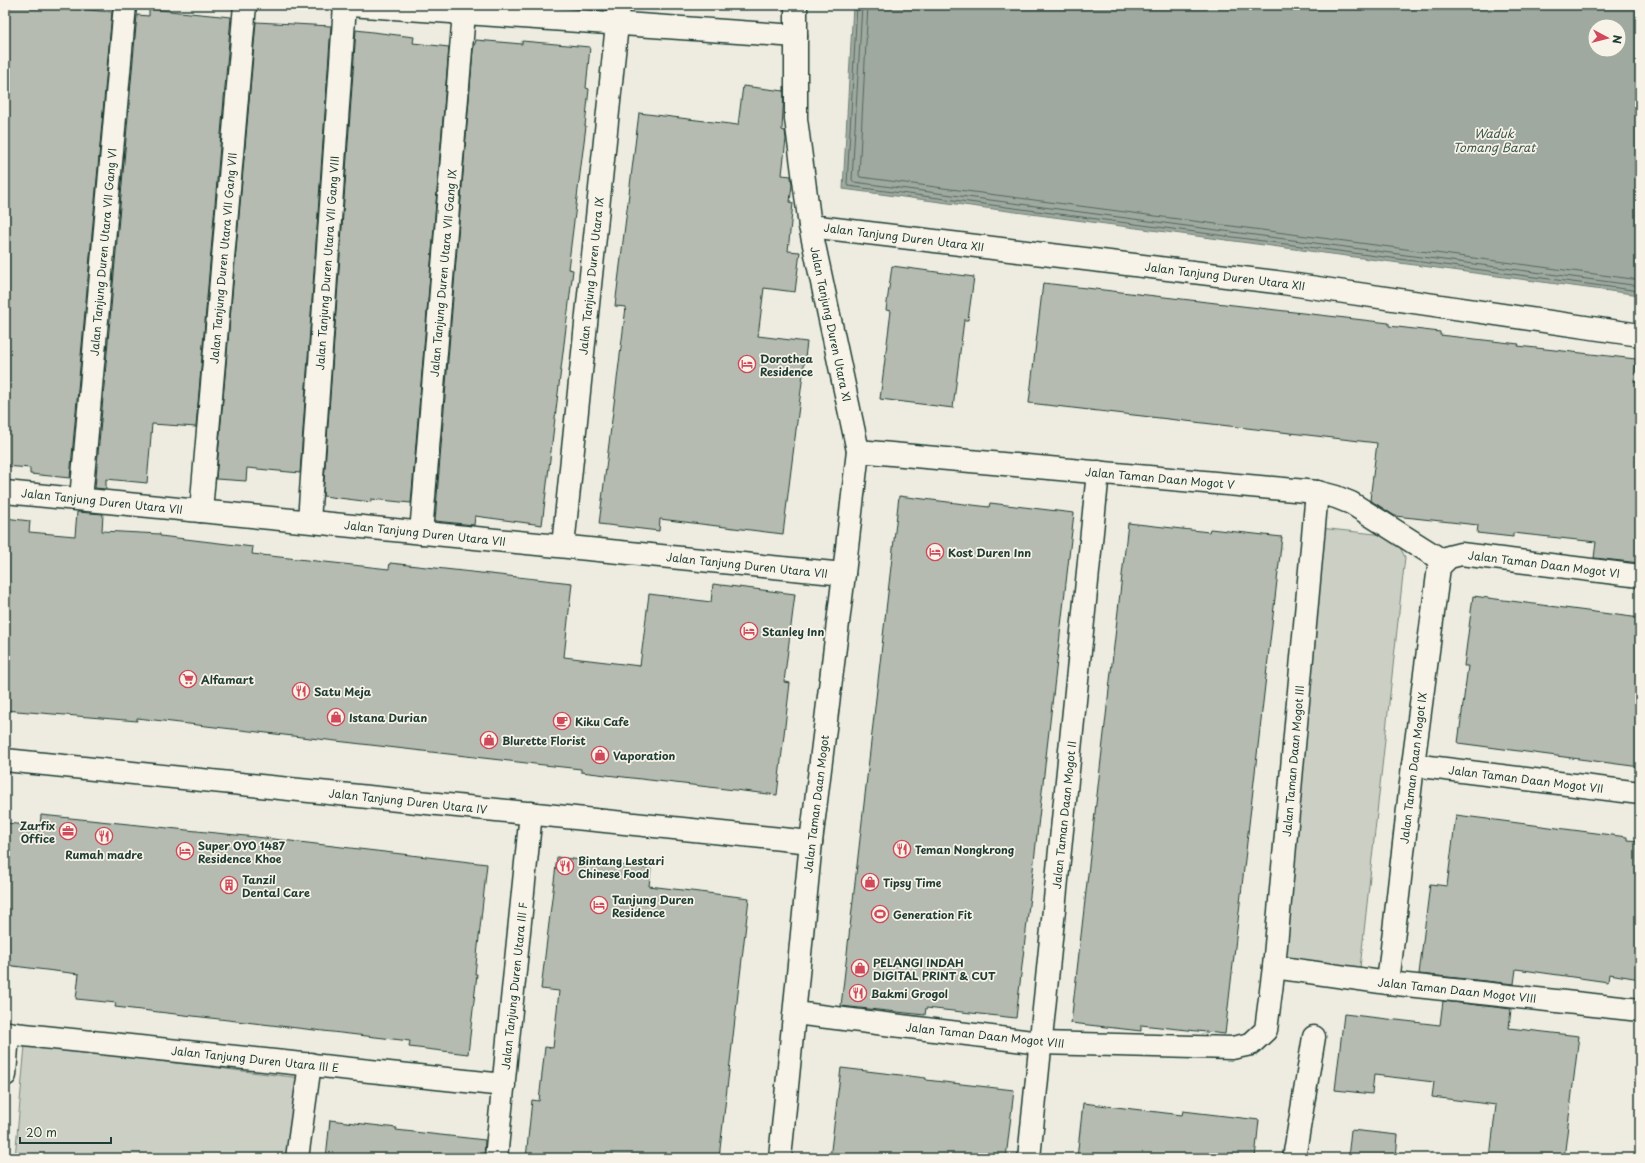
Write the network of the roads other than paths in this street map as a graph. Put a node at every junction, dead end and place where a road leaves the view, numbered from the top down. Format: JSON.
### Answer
{"nodes":[{"id":1,"x":125,"y":5,"type":"edge"},
{"id":2,"x":245,"y":5,"type":"edge"},
{"id":3,"x":345,"y":5,"type":"edge"},
{"id":4,"x":350,"y":5,"type":"edge"},
{"id":5,"x":796,"y":5,"type":"edge"},
{"id":6,"x":464,"y":13,"type":"junction"},
{"id":7,"x":618,"y":14,"type":"edge"},
{"id":8,"x":796,"y":36,"type":"junction"},
{"id":9,"x":810,"y":226,"type":"junction"},
{"id":10,"x":1640,"y":335,"type":"edge"},
{"id":11,"x":858,"y":451,"type":"junction"},
{"id":12,"x":1098,"y":472,"type":"junction"},
{"id":13,"x":5,"y":492,"type":"edge"},
{"id":14,"x":1317,"y":492,"type":"junction"},
{"id":15,"x":81,"y":499,"type":"junction"},
{"id":16,"x":201,"y":511,"type":"junction"},
{"id":17,"x":309,"y":521,"type":"junction"},
{"id":18,"x":421,"y":533,"type":"junction"},
{"id":19,"x":563,"y":546,"type":"junction"},
{"id":20,"x":1446,"y":559,"type":"junction"},
{"id":21,"x":844,"y":574,"type":"junction"},
{"id":22,"x":1640,"y":576,"type":"edge"},
{"id":23,"x":5,"y":760,"type":"edge"},
{"id":24,"x":1413,"y":765,"type":"junction"},
{"id":25,"x":1640,"y":793,"type":"edge"},
{"id":26,"x":531,"y":813,"type":"junction"},
{"id":27,"x":811,"y":842,"type":"junction"},
{"id":28,"x":1274,"y":967,"type":"junction"},
{"id":29,"x":1388,"y":983,"type":"junction"},
{"id":30,"x":1640,"y":1010,"type":"edge"},
{"id":31,"x":795,"y":1013,"type":"junction"},
{"id":32,"x":1266,"y":1030,"type":"joint"},
{"id":33,"x":7,"y":1033,"type":"edge"},
{"id":34,"x":1314,"y":1037,"type":"dead end"},
{"id":35,"x":1040,"y":1043,"type":"junction"},
{"id":36,"x":310,"y":1064,"type":"junction"},
{"id":37,"x":5,"y":1075,"type":"edge"},
{"id":38,"x":504,"y":1085,"type":"junction"},
{"id":39,"x":297,"y":1158,"type":"edge"},
{"id":40,"x":496,"y":1158,"type":"edge"},
{"id":41,"x":780,"y":1158,"type":"edge"},
{"id":42,"x":1030,"y":1158,"type":"edge"},
{"id":43,"x":1294,"y":1158,"type":"edge"}],
"edges":[{"from":1,"to":15,"type":"street","name":"Jalan Tanjung Duren Utara VII Gang VI"},
{"from":2,"to":16,"type":"street","name":"Jalan Tanjung Duren Utara VII Gang VII"},
{"from":3,"to":17,"type":"street","name":"Jalan Tanjung Duren Utara VII Gang VIII"},
{"from":4,"to":6,"type":"street"},
{"from":5,"to":8,"type":"street","name":"Jalan Tanjung Duren Utara XI"},
{"from":6,"to":7,"type":"street"},
{"from":6,"to":18,"type":"street","name":"Jalan Tanjung Duren Utara VII Gang IX"},
{"from":7,"to":8,"type":"street"},
{"from":7,"to":19,"type":"street","name":"Jalan Tanjung Duren Utara IX"},
{"from":8,"to":9,"type":"street","name":"Jalan Tanjung Duren Utara XI"},
{"from":9,"to":10,"type":"street","name":"Jalan Tanjung Duren Utara XII"},
{"from":9,"to":11,"type":"street","name":"Jalan Tanjung Duren Utara XI"},
{"from":11,"to":12,"type":"street","name":"Jalan Taman Daan Mogot V"},
{"from":11,"to":21,"type":"street","name":"Jalan Taman Daan Mogot"},
{"from":12,"to":14,"type":"street","name":"Jalan Taman Daan Mogot V"},
{"from":12,"to":35,"type":"street","name":"Jalan Taman Daan Mogot II"},
{"from":13,"to":15,"type":"street","name":"Jalan Tanjung Duren Utara VII"},
{"from":14,"to":20,"type":"street","name":"Jalan Taman Daan Mogot V"},
{"from":14,"to":28,"type":"street","name":"Jalan Taman Daan Mogot III"},
{"from":15,"to":16,"type":"street","name":"Jalan Tanjung Duren Utara VII"},
{"from":16,"to":17,"type":"street","name":"Jalan Tanjung Duren Utara VII"},
{"from":17,"to":18,"type":"street","name":"Jalan Tanjung Duren Utara VII"},
{"from":18,"to":19,"type":"street","name":"Jalan Tanjung Duren Utara VII"},
{"from":19,"to":21,"type":"street","name":"Jalan Tanjung Duren Utara VII"},
{"from":20,"to":22,"type":"street","name":"Jalan Taman Daan Mogot VI"},
{"from":20,"to":24,"type":"street","name":"Jalan Taman Daan Mogot IX"},
{"from":21,"to":27,"type":"street","name":"Jalan Taman Daan Mogot"},
{"from":23,"to":26,"type":"street","name":"Jalan Tanjung Duren Utara IV"},
{"from":24,"to":25,"type":"street","name":"Jalan Taman Daan Mogot VII"},
{"from":24,"to":29,"type":"street","name":"Jalan Taman Daan Mogot IX"},
{"from":26,"to":27,"type":"street","name":"Jalan Tanjung Duren Utara IV"},
{"from":26,"to":38,"type":"street","name":"Jalan Tanjung Duren Utara III F"},
{"from":27,"to":31,"type":"street","name":"Jalan Taman Daan Mogot"},
{"from":28,"to":29,"type":"street","name":"Jalan Taman Daan Mogot VIII"},
{"from":28,"to":32,"type":"street","name":"Jalan Taman Daan Mogot III"},
{"from":29,"to":30,"type":"street","name":"Jalan Taman Daan Mogot VIII"},
{"from":31,"to":35,"type":"street","name":"Jalan Taman Daan Mogot VIII"},
{"from":31,"to":41,"type":"street","name":"Jalan Taman Daan Mogot"},
{"from":32,"to":35,"type":"street","name":"Jalan Taman Daan Mogot VIII"},
{"from":33,"to":36,"type":"street","name":"Jalan Tanjung Duren Utara III E"},
{"from":33,"to":37,"type":"street"},
{"from":34,"to":43,"type":"street"},
{"from":35,"to":42,"type":"street","name":"Jalan Taman Daan Mogot II"},
{"from":36,"to":38,"type":"street","name":"Jalan Tanjung Duren Utara III E"},
{"from":36,"to":39,"type":"street"},
{"from":38,"to":40,"type":"street","name":"Jalan Tanjung Duren Utara III F"}]}
